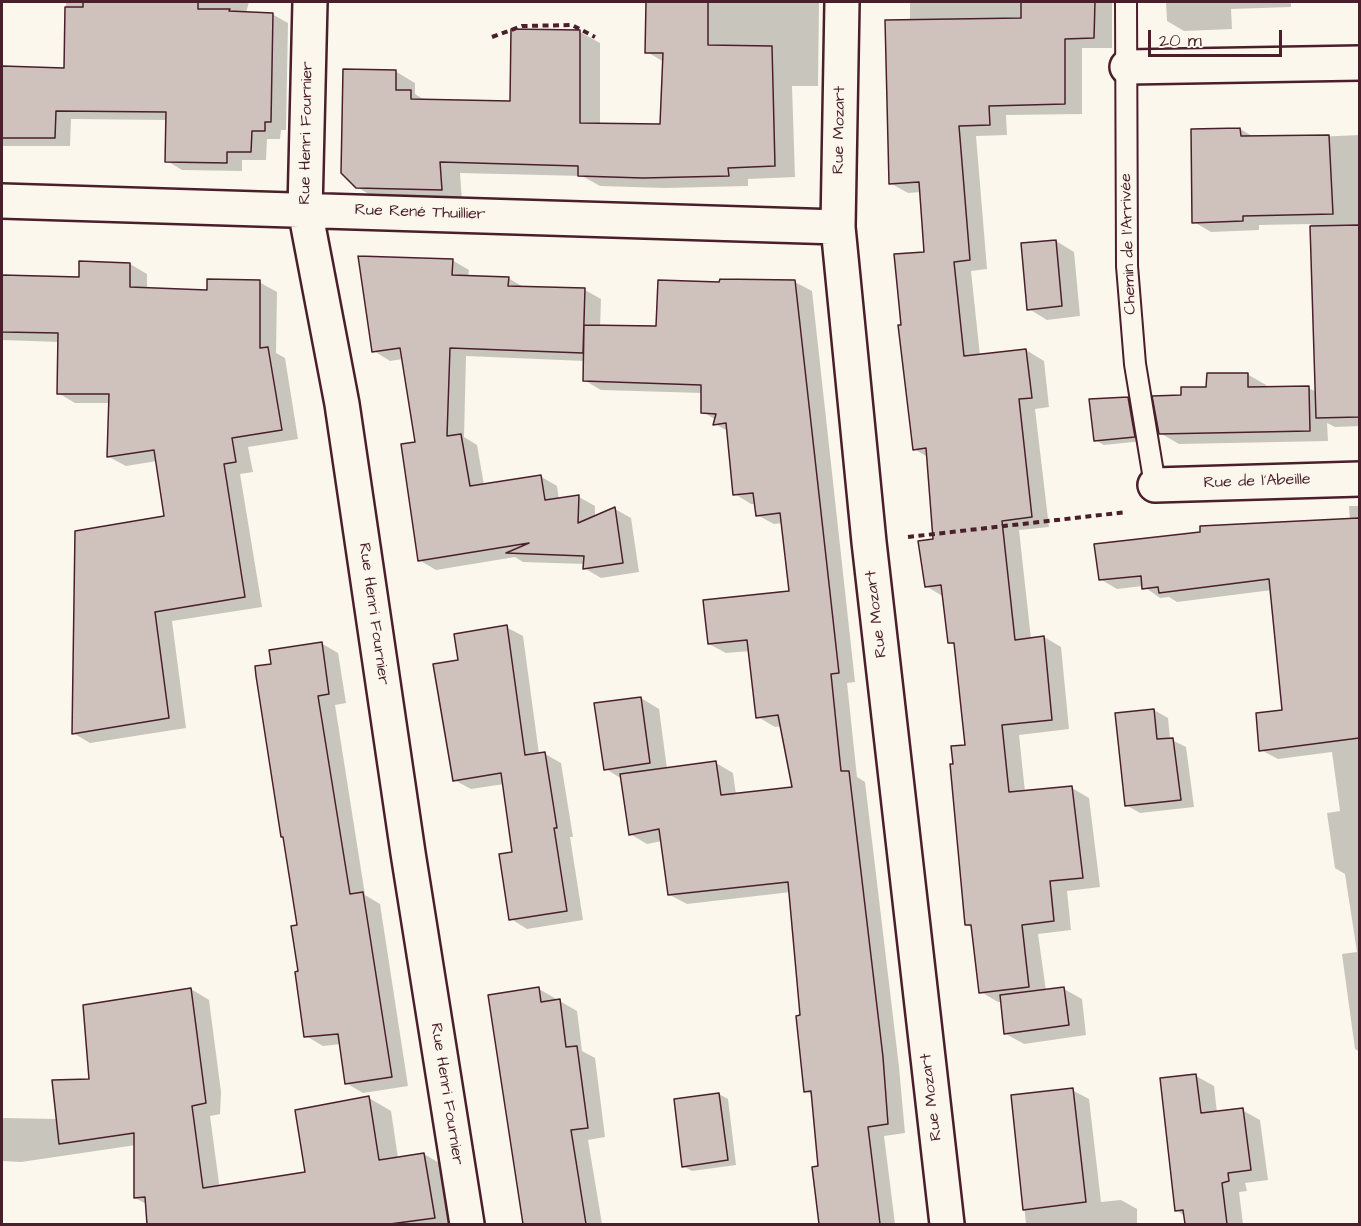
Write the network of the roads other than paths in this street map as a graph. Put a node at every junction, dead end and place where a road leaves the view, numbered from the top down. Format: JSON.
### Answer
{"nodes":[{"id":1,"x":310,"y":2,"type":"edge"},
{"id":2,"x":842,"y":2,"type":"edge"},
{"id":3,"x":1126,"y":2,"type":"edge"},
{"id":4,"x":1359,"y":63,"type":"edge"},
{"id":5,"x":1127,"y":67,"type":"junction"},
{"id":6,"x":2,"y":201,"type":"edge"},
{"id":7,"x":305,"y":210,"type":"junction"},
{"id":8,"x":838,"y":227,"type":"junction"},
{"id":9,"x":1359,"y":479,"type":"edge"},
{"id":10,"x":1155,"y":485,"type":"joint"},
{"id":11,"x":467,"y":1224,"type":"edge"},
{"id":12,"x":947,"y":1224,"type":"edge"}],
"edges":[{"from":1,"to":7,"type":"street","name":"Rue Henri Fournier"},
{"from":2,"to":8,"type":"street","name":"Rue Mozart"},
{"from":3,"to":5,"type":"lane","name":"Chemin de l'Arrivée"},
{"from":4,"to":5,"type":"street"},
{"from":5,"to":10,"type":"lane","name":"Chemin de l'Arrivée"},
{"from":6,"to":7,"type":"street","name":"Rue René Thuillier"},
{"from":7,"to":8,"type":"street","name":"Rue René Thuillier"},
{"from":7,"to":11,"type":"street","name":"Rue Henri Fournier"},
{"from":8,"to":12,"type":"street","name":"Rue Mozart"},
{"from":9,"to":10,"type":"street","name":"Rue de l'Abeille"}]}
